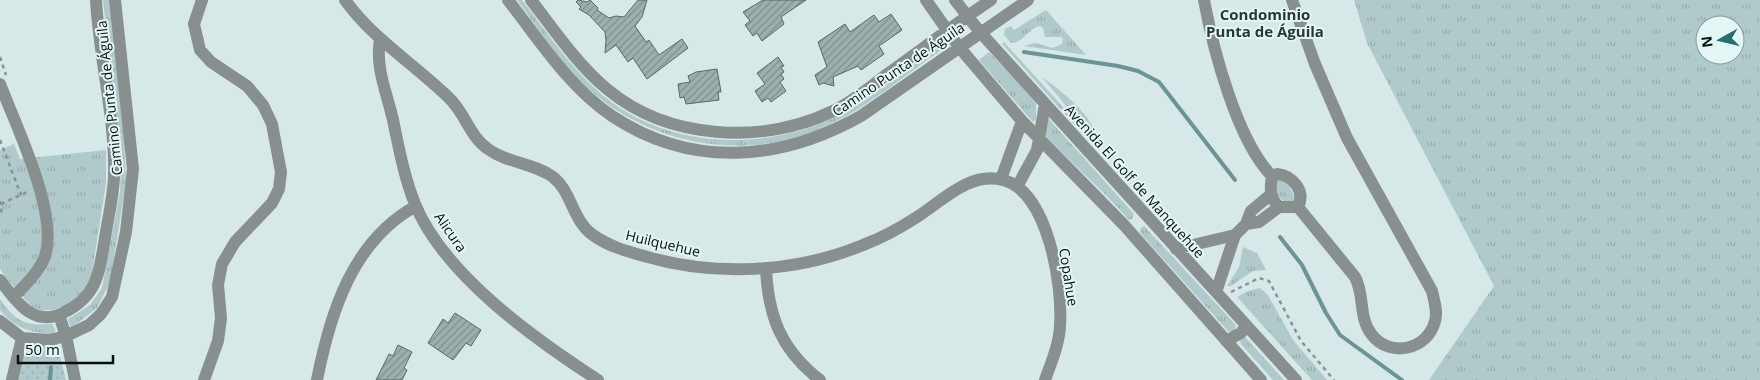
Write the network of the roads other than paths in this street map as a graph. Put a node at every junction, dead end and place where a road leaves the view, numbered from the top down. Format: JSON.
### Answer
{"nodes":[{"id":1,"x":96,"y":0,"type":"edge"},
{"id":2,"x":115,"y":0,"type":"edge"},
{"id":3,"x":202,"y":0,"type":"edge"},
{"id":4,"x":345,"y":0,"type":"edge"},
{"id":5,"x":508,"y":0,"type":"edge"},
{"id":6,"x":531,"y":0,"type":"edge"},
{"id":7,"x":926,"y":0,"type":"edge"},
{"id":8,"x":955,"y":0,"type":"edge"},
{"id":9,"x":991,"y":0,"type":"edge"},
{"id":10,"x":1028,"y":0,"type":"edge"},
{"id":11,"x":1204,"y":0,"type":"edge"},
{"id":12,"x":1292,"y":0,"type":"edge"},
{"id":13,"x":967,"y":17,"type":"junction"},
{"id":14,"x":948,"y":31,"type":"junction"},
{"id":15,"x":980,"y":32,"type":"junction"},
{"id":16,"x":380,"y":39,"type":"junction"},
{"id":17,"x":959,"y":47,"type":"junction"},
{"id":18,"x":0,"y":84,"type":"edge"},
{"id":19,"x":1045,"y":104,"type":"junction"},
{"id":20,"x":1022,"y":121,"type":"junction"},
{"id":21,"x":1039,"y":139,"type":"junction"},
{"id":22,"x":1272,"y":176,"type":"junction"},
{"id":23,"x":1001,"y":179,"type":"junction"},
{"id":24,"x":1018,"y":185,"type":"junction"},
{"id":25,"x":1270,"y":195,"type":"junction"},
{"id":26,"x":416,"y":206,"type":"junction"},
{"id":27,"x":1279,"y":206,"type":"junction"},
{"id":28,"x":1298,"y":207,"type":"junction"},
{"id":29,"x":1146,"y":216,"type":"junction"},
{"id":30,"x":1246,"y":224,"type":"junction"},
{"id":31,"x":1130,"y":232,"type":"junction"},
{"id":32,"x":1235,"y":235,"type":"junction"},
{"id":33,"x":1176,"y":249,"type":"junction"},
{"id":34,"x":766,"y":268,"type":"junction"},
{"id":35,"x":0,"y":280,"type":"edge"},
{"id":36,"x":1216,"y":292,"type":"junction"},
{"id":37,"x":13,"y":298,"type":"junction"},
{"id":38,"x":59,"y":315,"type":"junction"},
{"id":39,"x":0,"y":322,"type":"edge"},
{"id":40,"x":1246,"y":326,"type":"junction"},
{"id":41,"x":66,"y":336,"type":"junction"},
{"id":42,"x":22,"y":338,"type":"junction"},
{"id":43,"x":1226,"y":341,"type":"junction"},
{"id":44,"x":12,"y":380,"type":"edge"},
{"id":45,"x":75,"y":380,"type":"edge"},
{"id":46,"x":204,"y":380,"type":"edge"},
{"id":47,"x":317,"y":380,"type":"edge"},
{"id":48,"x":598,"y":380,"type":"edge"},
{"id":49,"x":820,"y":380,"type":"edge"},
{"id":50,"x":1045,"y":380,"type":"edge"},
{"id":51,"x":1261,"y":380,"type":"edge"},
{"id":52,"x":1296,"y":380,"type":"edge"}],
"edges":[{"from":1,"to":38,"type":"street","name":"Camino Punta de Águila"},
{"from":2,"to":41,"type":"street","name":"Camino Punta de Águila"},
{"from":3,"to":46,"type":"street"},
{"from":4,"to":16,"type":"street","name":"Huilquehue"},
{"from":5,"to":17,"type":"street","name":"Camino Punta de Águila"},
{"from":6,"to":14,"type":"street","name":"Camino Punta de Águila"},
{"from":7,"to":14,"type":"street"},
{"from":8,"to":13,"type":"street","name":"Avenida El Golf de Manquehue"},
{"from":9,"to":13,"type":"street","name":"Camino Punta de Águila"},
{"from":10,"to":15,"type":"street","name":"Camino Punta de Águila"},
{"from":11,"to":22,"type":"street"},
{"from":12,"to":28,"type":"street"},
{"from":13,"to":14,"type":"street","name":"Camino Punta de Águila"},
{"from":13,"to":15,"type":"street","name":"Avenida El Golf de Manquehue"},
{"from":14,"to":17,"type":"street"},
{"from":15,"to":17,"type":"street","name":"Camino Punta de Águila"},
{"from":15,"to":19,"type":"street","name":"Avenida El Golf de Manquehue"},
{"from":16,"to":26,"type":"street","name":"Alicura"},
{"from":16,"to":34,"type":"street","name":"Huilquehue"},
{"from":17,"to":20,"type":"street"},
{"from":18,"to":37,"type":"street"},
{"from":19,"to":21,"type":"street"},
{"from":19,"to":29,"type":"street","name":"Avenida El Golf de Manquehue"},
{"from":20,"to":21,"type":"street"},
{"from":20,"to":23,"type":"street"},
{"from":21,"to":24,"type":"street"},
{"from":21,"to":31,"type":"street"},
{"from":22,"to":25,"type":"street"},
{"from":22,"to":28,"type":"street"},
{"from":23,"to":24,"type":"street","name":"Huilquehue"},
{"from":23,"to":34,"type":"street","name":"Huilquehue"},
{"from":24,"to":50,"type":"street","name":"Copahue"},
{"from":25,"to":27,"type":"street"},
{"from":25,"to":30,"type":"street"},
{"from":26,"to":47,"type":"street"},
{"from":26,"to":48,"type":"street","name":"Alicura"},
{"from":27,"to":28,"type":"street"},
{"from":27,"to":30,"type":"street"},
{"from":29,"to":31,"type":"street"},
{"from":29,"to":33,"type":"street","name":"Avenida El Golf de Manquehue"},
{"from":30,"to":32,"type":"street"},
{"from":31,"to":43,"type":"street"},
{"from":32,"to":33,"type":"street"},
{"from":32,"to":36,"type":"street"},
{"from":33,"to":36,"type":"street","name":"Avenida El Golf de Manquehue"},
{"from":34,"to":49,"type":"street"},
{"from":35,"to":37,"type":"street","name":"Camino Punta de Águila"},
{"from":36,"to":40,"type":"street","name":"Avenida El Golf de Manquehue"},
{"from":37,"to":38,"type":"street","name":"Camino Punta de Águila"},
{"from":38,"to":41,"type":"street"},
{"from":39,"to":42,"type":"street"},
{"from":40,"to":43,"type":"street"},
{"from":40,"to":52,"type":"street","name":"Avenida El Golf de Manquehue"},
{"from":41,"to":42,"type":"street","name":"Camino Punta de Águila"},
{"from":41,"to":45,"type":"street"},
{"from":42,"to":44,"type":"street"},
{"from":43,"to":51,"type":"street"}]}
